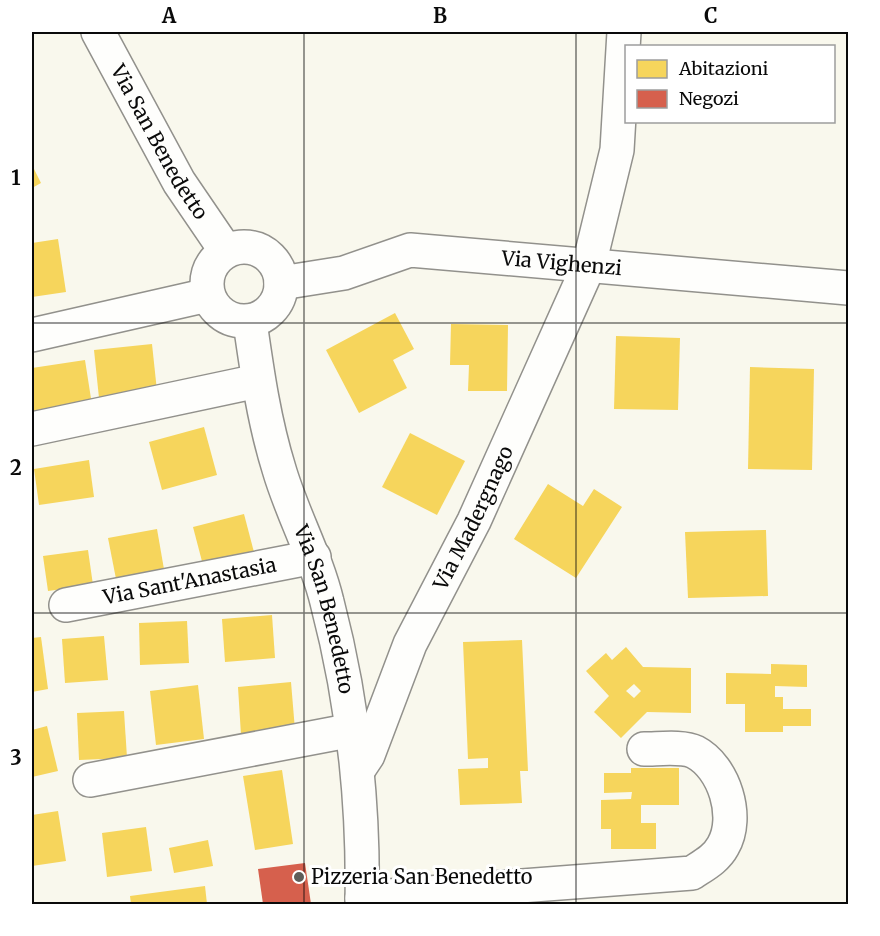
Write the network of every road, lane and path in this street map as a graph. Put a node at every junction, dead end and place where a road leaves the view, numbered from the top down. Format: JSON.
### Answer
{"nodes":[{"id":1,"x":98,"y":32,"type":"edge"},
{"id":2,"x":624,"y":32,"type":"edge"},
{"id":3,"x":226,"y":251,"type":"junction"},
{"id":4,"x":588,"y":265,"type":"junction"},
{"id":5,"x":281,"y":283,"type":"junction"},
{"id":6,"x":849,"y":288,"type":"edge"},
{"id":7,"x":208,"y":296,"type":"junction"},
{"id":8,"x":250,"y":322,"type":"junction"},
{"id":9,"x":32,"y":334,"type":"edge"},
{"id":10,"x":258,"y":381,"type":"junction"},
{"id":11,"x":32,"y":429,"type":"edge"},
{"id":12,"x":314,"y":556,"type":"junction"},
{"id":13,"x":66,"y":605,"type":"dead end"},
{"id":14,"x":353,"y":730,"type":"junction"},
{"id":15,"x":644,"y":749,"type":"dead end"},
{"id":16,"x":358,"y":771,"type":"junction"},
{"id":17,"x":90,"y":780,"type":"dead end"},
{"id":18,"x":362,"y":901,"type":"edge"}],
"edges":[{"from":1,"to":3,"type":"street","name":"Via San Benedetto"},
{"from":2,"to":4,"type":"street","name":"Via Madergnago"},
{"from":3,"to":5,"type":"street"},
{"from":3,"to":7,"type":"street"},
{"from":4,"to":5,"type":"street","name":"Via Vighenzi"},
{"from":4,"to":6,"type":"street","name":"Via Vighenzi"},
{"from":4,"to":16,"type":"street","name":"Via Madergnago"},
{"from":5,"to":8,"type":"street"},
{"from":7,"to":8,"type":"street"},
{"from":7,"to":9,"type":"street"},
{"from":8,"to":10,"type":"street","name":"Via San Benedetto"},
{"from":10,"to":11,"type":"street"},
{"from":10,"to":12,"type":"street","name":"Via San Benedetto"},
{"from":12,"to":13,"type":"street","name":"Via Sant'Anastasia"},
{"from":12,"to":14,"type":"street","name":"Via San Benedetto"},
{"from":14,"to":16,"type":"street","name":"Via San Benedetto"},
{"from":14,"to":17,"type":"street"},
{"from":15,"to":18,"type":"street"},
{"from":16,"to":18,"type":"street","name":"Via San Benedetto"}]}
